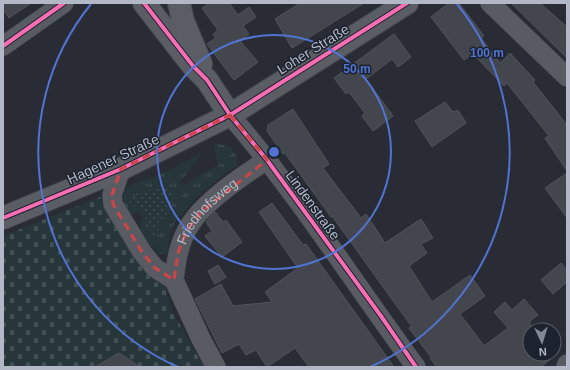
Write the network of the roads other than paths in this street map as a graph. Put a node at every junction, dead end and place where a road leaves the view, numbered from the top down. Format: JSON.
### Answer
{"nodes":[{"id":1,"x":64,"y":3,"type":"edge"},
{"id":2,"x":407,"y":3,"type":"edge"},
{"id":3,"x":490,"y":3,"type":"edge"},
{"id":4,"x":180,"y":4,"type":"edge"},
{"id":5,"x":147,"y":7,"type":"edge"},
{"id":6,"x":3,"y":46,"type":"edge"},
{"id":7,"x":567,"y":77,"type":"edge"},
{"id":8,"x":207,"y":80,"type":"junction"},
{"id":9,"x":230,"y":114,"type":"junction"},
{"id":10,"x":266,"y":160,"type":"junction"},
{"id":11,"x":121,"y":169,"type":"junction"},
{"id":12,"x":3,"y":218,"type":"edge"},
{"id":13,"x":174,"y":280,"type":"junction"},
{"id":14,"x":216,"y":367,"type":"edge"},
{"id":15,"x":416,"y":367,"type":"edge"}],
"edges":[{"from":1,"to":6,"type":"street"},
{"from":2,"to":9,"type":"main road","name":"Loher Straße"},
{"from":3,"to":7,"type":"street"},
{"from":4,"to":5,"type":"main road","name":"Lindenstraße"},
{"from":4,"to":8,"type":"main road"},
{"from":5,"to":8,"type":"main road","name":"Lindenstraße"},
{"from":8,"to":9,"type":"main road","name":"Lindenstraße"},
{"from":9,"to":10,"type":"street","name":"Lindenstraße"},
{"from":9,"to":11,"type":"main road","name":"Hagener Straße"},
{"from":10,"to":13,"type":"street","name":"Friedhofsweg"},
{"from":10,"to":15,"type":"street","name":"Lindenstraße"},
{"from":11,"to":12,"type":"main road","name":"Hagener Straße"},
{"from":11,"to":13,"type":"street"},
{"from":13,"to":14,"type":"street"}]}
